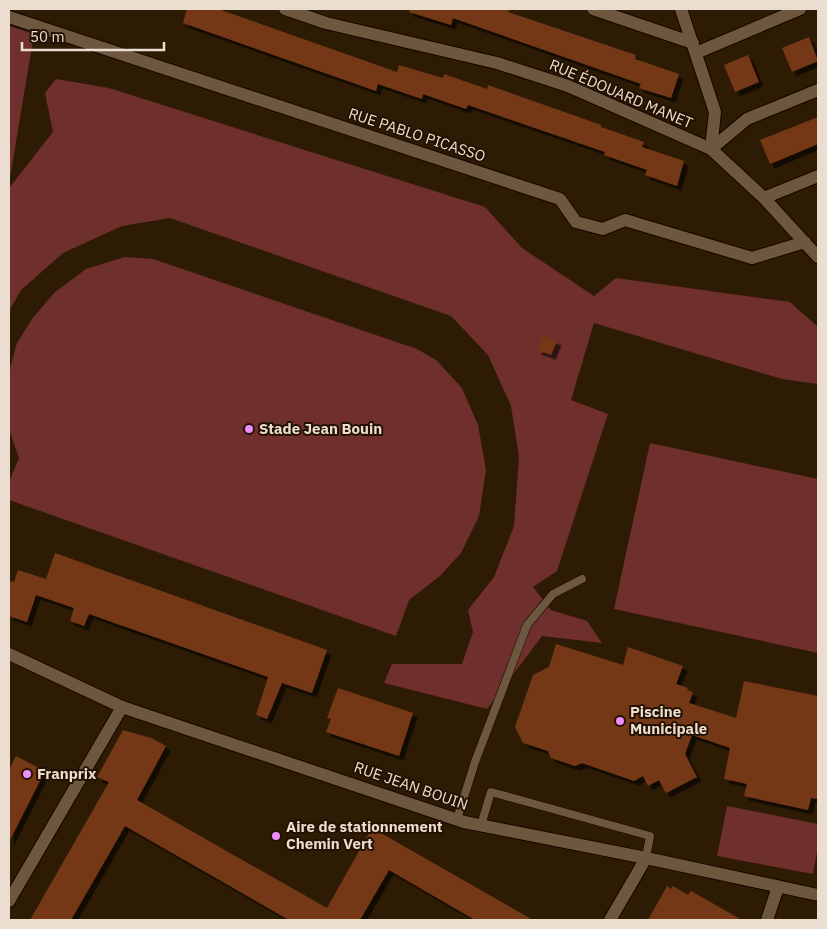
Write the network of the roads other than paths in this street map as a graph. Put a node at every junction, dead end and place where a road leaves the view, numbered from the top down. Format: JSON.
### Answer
{"nodes":[{"id":1,"x":285,"y":9,"type":"edge"},
{"id":2,"x":593,"y":9,"type":"edge"},
{"id":3,"x":681,"y":9,"type":"edge"},
{"id":4,"x":800,"y":9,"type":"edge"},
{"id":5,"x":9,"y":17,"type":"edge"},
{"id":6,"x":694,"y":48,"type":"junction"},
{"id":7,"x":818,"y":90,"type":"edge"},
{"id":8,"x":711,"y":150,"type":"junction"},
{"id":9,"x":818,"y":176,"type":"edge"},
{"id":10,"x":764,"y":198,"type":"junction"},
{"id":11,"x":805,"y":242,"type":"junction"},
{"id":12,"x":818,"y":257,"type":"edge"},
{"id":13,"x":582,"y":579,"type":"dead end"},
{"id":14,"x":9,"y":654,"type":"edge"},
{"id":15,"x":122,"y":707,"type":"junction"},
{"id":16,"x":457,"y":819,"type":"junction"},
{"id":17,"x":481,"y":825,"type":"junction"},
{"id":18,"x":646,"y":858,"type":"junction"},
{"id":19,"x":778,"y":886,"type":"junction"},
{"id":20,"x":818,"y":895,"type":"edge"},
{"id":21,"x":9,"y":901,"type":"edge"},
{"id":22,"x":610,"y":920,"type":"edge"},
{"id":23,"x":767,"y":920,"type":"edge"}],
"edges":[{"from":1,"to":8,"type":"street","name":"RUE ÉDOUARD MANET"},
{"from":2,"to":6,"type":"street"},
{"from":3,"to":6,"type":"street"},
{"from":4,"to":6,"type":"street"},
{"from":5,"to":11,"type":"street","name":"RUE PABLO PICASSO"},
{"from":6,"to":8,"type":"street"},
{"from":7,"to":8,"type":"street"},
{"from":8,"to":10,"type":"street","name":"RUE ÉDOUARD MANET"},
{"from":9,"to":10,"type":"street"},
{"from":10,"to":11,"type":"street","name":"RUE ÉDOUARD MANET"},
{"from":11,"to":12,"type":"street","name":"RUE ÉDOUARD MANET"},
{"from":13,"to":16,"type":"lane"},
{"from":14,"to":15,"type":"street","name":"RUE JEAN BOUIN"},
{"from":15,"to":16,"type":"street","name":"RUE JEAN BOUIN"},
{"from":15,"to":21,"type":"street"},
{"from":16,"to":17,"type":"street","name":"RUE JEAN BOUIN"},
{"from":17,"to":18,"type":"street","name":"RUE JEAN BOUIN"},
{"from":17,"to":18,"type":"lane"},
{"from":18,"to":19,"type":"street","name":"RUE JEAN BOUIN"},
{"from":18,"to":22,"type":"street"},
{"from":19,"to":20,"type":"street","name":"RUE JEAN BOUIN"},
{"from":19,"to":23,"type":"street"}]}
